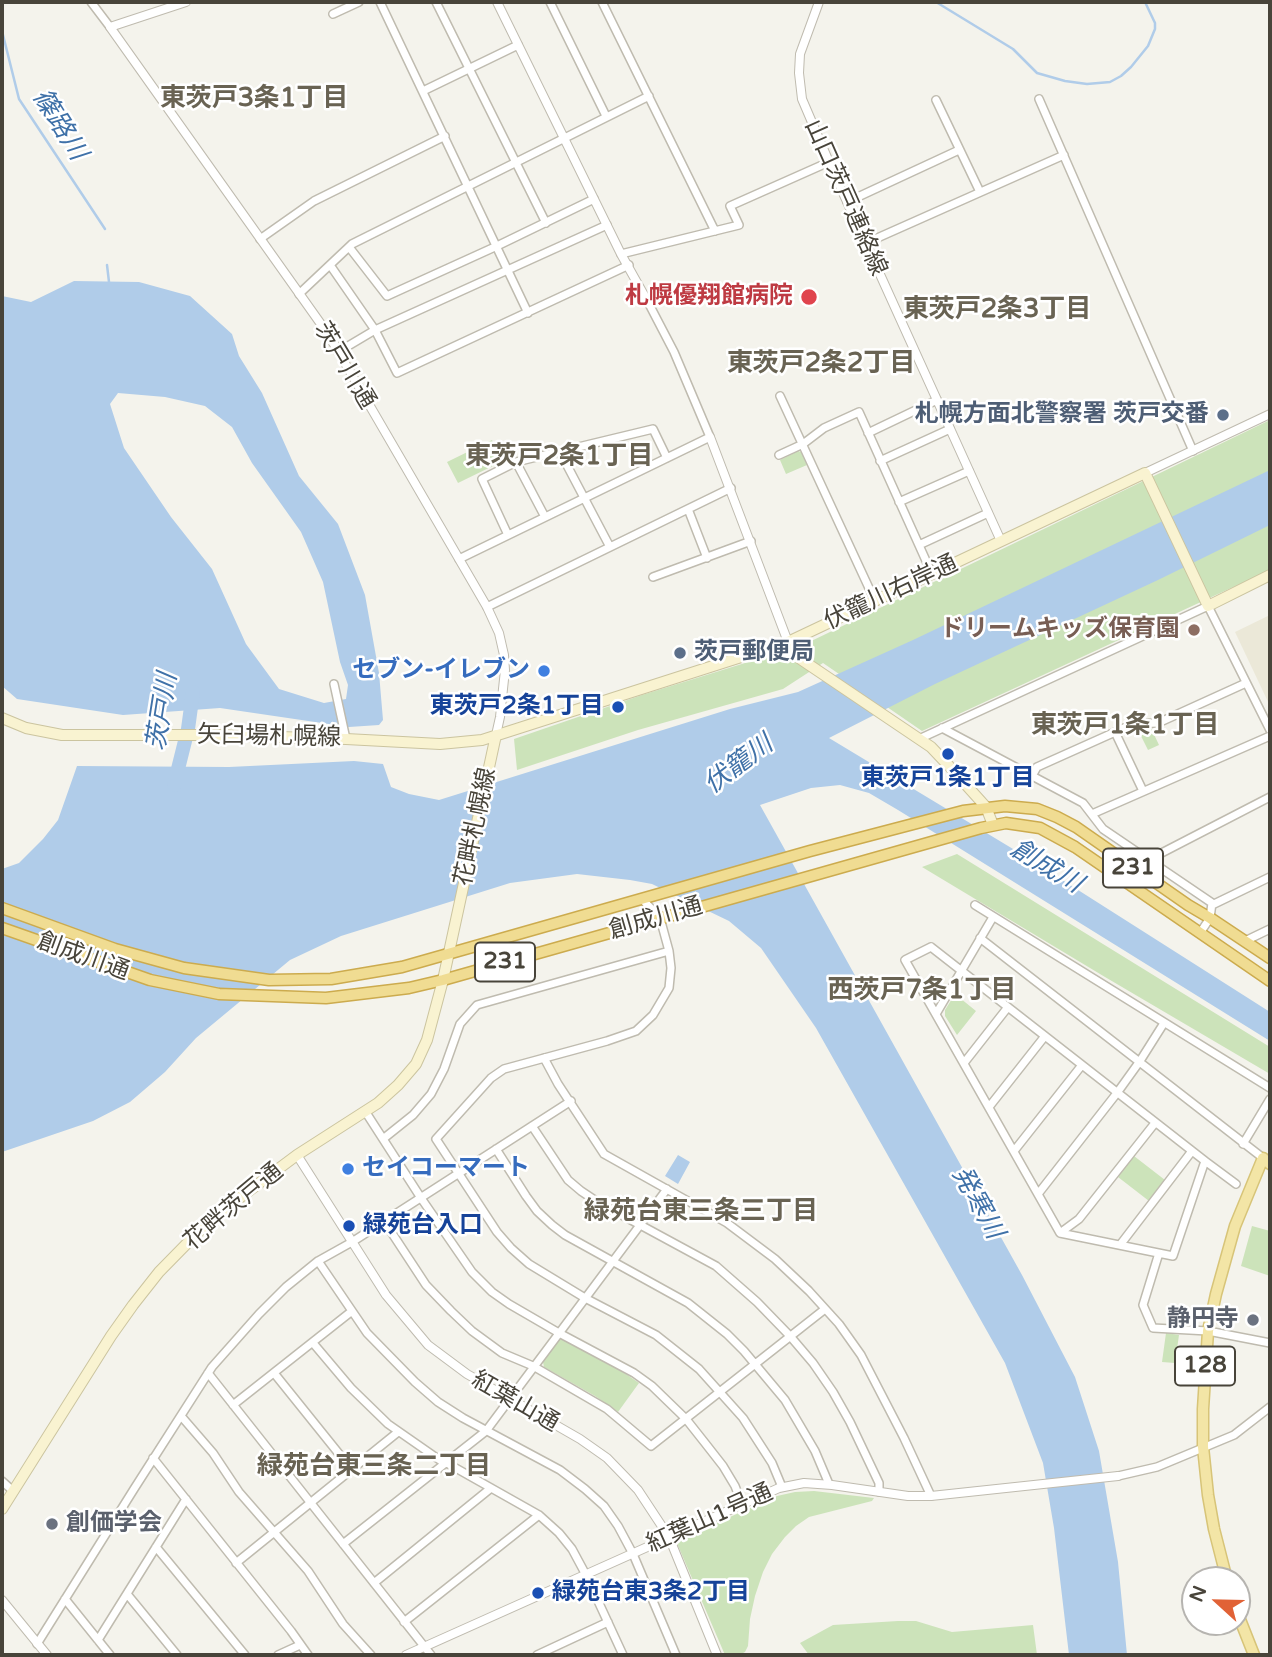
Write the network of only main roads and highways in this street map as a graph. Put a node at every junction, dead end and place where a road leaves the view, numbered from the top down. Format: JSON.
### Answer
{"nodes":[{"id":1,"x":1270,"y":575,"type":"edge"},
{"id":2,"x":788,"y":642,"type":"junction"},
{"id":3,"x":2,"y":718,"type":"edge"},
{"id":4,"x":496,"y":735,"type":"junction"},
{"id":5,"x":986,"y":807,"type":"junction"},
{"id":6,"x":993,"y":825,"type":"junction"},
{"id":7,"x":2,"y":908,"type":"edge"},
{"id":8,"x":456,"y":919,"type":"joint"},
{"id":9,"x":2,"y":928,"type":"edge"},
{"id":10,"x":448,"y":955,"type":"junction"},
{"id":11,"x":1270,"y":958,"type":"edge"},
{"id":12,"x":443,"y":980,"type":"junction"},
{"id":13,"x":1270,"y":981,"type":"edge"},
{"id":14,"x":1267,"y":1161,"type":"edge"},
{"id":15,"x":2,"y":1509,"type":"edge"},
{"id":16,"x":1223,"y":1566,"type":"edge"},
{"id":17,"x":1246,"y":1636,"type":"edge"},
{"id":18,"x":1254,"y":1655,"type":"edge"}],
"edges":[{"from":1,"to":2,"type":"main road","name":"伏籠川右岸通"},
{"from":2,"to":4,"type":"main road","name":"伏籠川右岸通"},
{"from":2,"to":5,"type":"main road"},
{"from":3,"to":4,"type":"main road","name":"矢臼場札幌線"},
{"from":4,"to":8,"type":"main road","name":"花畔札幌線"},
{"from":5,"to":6,"type":"main road"},
{"from":5,"to":10,"type":"highway","name":"創成川通","number":"231"},
{"from":5,"to":11,"type":"highway","name":"創成川通","number":"231"},
{"from":6,"to":12,"type":"highway","name":"創成川通","number":"231"},
{"from":6,"to":13,"type":"highway","name":"創成川通","number":"231"},
{"from":7,"to":10,"type":"highway","name":"創成川通","number":"231"},
{"from":8,"to":10,"type":"main road","name":"花畔茨戸通"},
{"from":9,"to":12,"type":"highway","name":"創成川通","number":"231"},
{"from":10,"to":12,"type":"main road","name":"花畔茨戸通"},
{"from":12,"to":15,"type":"main road","name":"花畔茨戸通"},
{"from":14,"to":16,"type":"main road","number":"128"},
{"from":17,"to":18,"type":"main road"}]}
